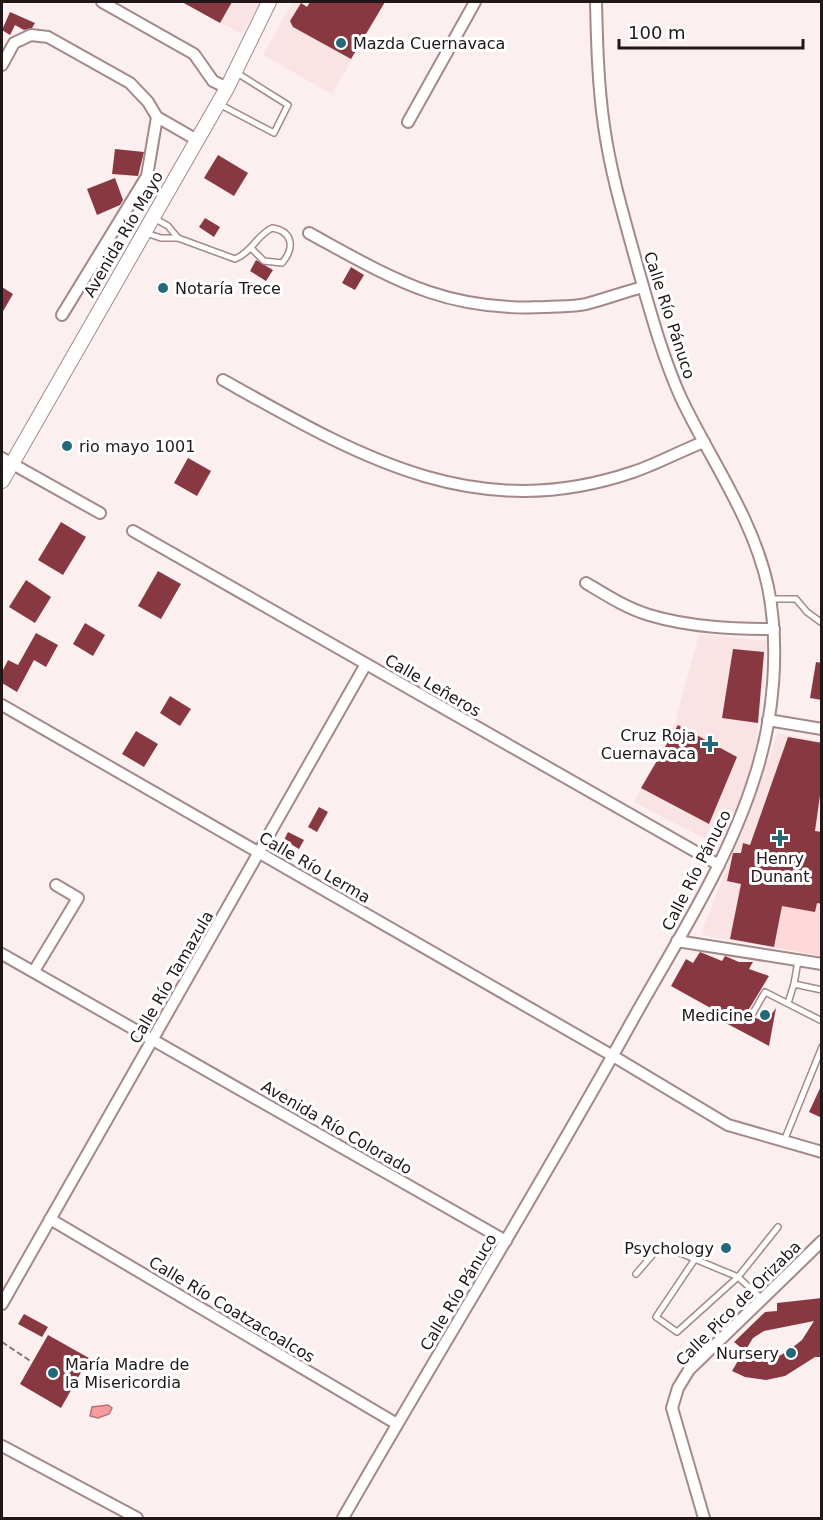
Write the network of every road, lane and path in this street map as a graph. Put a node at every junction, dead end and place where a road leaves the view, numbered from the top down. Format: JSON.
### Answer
{"nodes":[{"id":1,"x":102,"y":2,"type":"edge"},
{"id":2,"x":269,"y":2,"type":"edge"},
{"id":3,"x":475,"y":2,"type":"edge"},
{"id":4,"x":596,"y":2,"type":"edge"},
{"id":5,"x":2,"y":65,"type":"edge"},
{"id":6,"x":235,"y":72,"type":"junction"},
{"id":7,"x":227,"y":88,"type":"junction"},
{"id":8,"x":218,"y":103,"type":"junction"},
{"id":9,"x":157,"y":117,"type":"junction"},
{"id":10,"x":408,"y":122,"type":"dead end"},
{"id":11,"x":197,"y":140,"type":"junction"},
{"id":12,"x":152,"y":217,"type":"junction"},
{"id":13,"x":143,"y":232,"type":"junction"},
{"id":14,"x":309,"y":233,"type":"dead end"},
{"id":15,"x":178,"y":238,"type":"junction"},
{"id":16,"x":252,"y":249,"type":"junction"},
{"id":17,"x":643,"y":288,"type":"junction"},
{"id":18,"x":62,"y":315,"type":"dead end"},
{"id":19,"x":223,"y":380,"type":"dead end"},
{"id":20,"x":704,"y":442,"type":"junction"},
{"id":21,"x":6,"y":461,"type":"edge"},
{"id":22,"x":2,"y":481,"type":"edge"},
{"id":23,"x":100,"y":513,"type":"dead end"},
{"id":24,"x":133,"y":531,"type":"dead end"},
{"id":25,"x":586,"y":583,"type":"dead end"},
{"id":26,"x":770,"y":599,"type":"junction"},
{"id":27,"x":822,"y":623,"type":"edge"},
{"id":28,"x":774,"y":629,"type":"junction"},
{"id":29,"x":366,"y":664,"type":"junction"},
{"id":30,"x":2,"y":705,"type":"edge"},
{"id":31,"x":768,"y":720,"type":"junction"},
{"id":32,"x":822,"y":729,"type":"edge"},
{"id":33,"x":259,"y":853,"type":"junction"},
{"id":34,"x":719,"y":865,"type":"junction"},
{"id":35,"x":56,"y":885,"type":"dead end"},
{"id":36,"x":677,"y":941,"type":"junction"},
{"id":37,"x":2,"y":954,"type":"edge"},
{"id":38,"x":798,"y":961,"type":"junction"},
{"id":39,"x":822,"y":964,"type":"edge"},
{"id":40,"x":34,"y":972,"type":"junction"},
{"id":41,"x":794,"y":984,"type":"junction"},
{"id":42,"x":822,"y":990,"type":"edge"},
{"id":43,"x":788,"y":1003,"type":"junction"},
{"id":44,"x":753,"y":1013,"type":"dead end"},
{"id":45,"x":822,"y":1021,"type":"edge"},
{"id":46,"x":153,"y":1039,"type":"junction"},
{"id":47,"x":822,"y":1047,"type":"edge"},
{"id":48,"x":613,"y":1056,"type":"junction"},
{"id":49,"x":784,"y":1141,"type":"junction"},
{"id":50,"x":822,"y":1152,"type":"edge"},
{"id":51,"x":50,"y":1219,"type":"junction"},
{"id":52,"x":777,"y":1227,"type":"dead end"},
{"id":53,"x":506,"y":1241,"type":"junction"},
{"id":54,"x":822,"y":1241,"type":"edge"},
{"id":55,"x":695,"y":1259,"type":"junction"},
{"id":56,"x":636,"y":1274,"type":"dead end"},
{"id":57,"x":738,"y":1277,"type":"junction"},
{"id":58,"x":762,"y":1299,"type":"junction"},
{"id":59,"x":2,"y":1304,"type":"edge"},
{"id":60,"x":2,"y":1342,"type":"edge"},
{"id":61,"x":32,"y":1362,"type":"dead end"},
{"id":62,"x":397,"y":1424,"type":"junction"},
{"id":63,"x":2,"y":1446,"type":"edge"},
{"id":64,"x":136,"y":1518,"type":"edge"},
{"id":65,"x":343,"y":1518,"type":"edge"},
{"id":66,"x":704,"y":1518,"type":"edge"}],
"edges":[{"from":1,"to":7,"type":"street"},
{"from":2,"to":6,"type":"street","name":"Avenida Río Mayo"},
{"from":3,"to":10,"type":"street"},
{"from":4,"to":17,"type":"street","name":"Calle Río Pánuco"},
{"from":5,"to":9,"type":"street"},
{"from":6,"to":7,"type":"street","name":"Avenida Río Mayo"},
{"from":6,"to":8,"type":"lane"},
{"from":7,"to":8,"type":"street","name":"Avenida Río Mayo"},
{"from":8,"to":11,"type":"street","name":"Avenida Río Mayo"},
{"from":9,"to":11,"type":"street"},
{"from":9,"to":18,"type":"street"},
{"from":11,"to":12,"type":"street","name":"Avenida Río Mayo"},
{"from":12,"to":13,"type":"street","name":"Avenida Río Mayo"},
{"from":12,"to":15,"type":"lane"},
{"from":13,"to":15,"type":"lane"},
{"from":13,"to":21,"type":"street","name":"Avenida Río Mayo"},
{"from":14,"to":17,"type":"street"},
{"from":15,"to":16,"type":"lane"},
{"from":16,"to":16,"type":"lane"},
{"from":17,"to":20,"type":"street","name":"Calle Río Pánuco"},
{"from":19,"to":20,"type":"street"},
{"from":20,"to":26,"type":"street","name":"Calle Río Pánuco"},
{"from":21,"to":22,"type":"street","name":"Avenida Río Mayo"},
{"from":21,"to":23,"type":"street"},
{"from":24,"to":29,"type":"street","name":"Calle Leñeros"},
{"from":25,"to":28,"type":"street"},
{"from":26,"to":27,"type":"lane"},
{"from":26,"to":28,"type":"street","name":"Calle Río Pánuco"},
{"from":28,"to":31,"type":"street","name":"Calle Río Pánuco"},
{"from":29,"to":33,"type":"street","name":"Calle Río Tamazula"},
{"from":29,"to":34,"type":"street","name":"Calle Leñeros"},
{"from":30,"to":33,"type":"street","name":"Calle Río Lerma"},
{"from":31,"to":32,"type":"street"},
{"from":31,"to":34,"type":"street","name":"Calle Río Pánuco"},
{"from":33,"to":46,"type":"street","name":"Calle Río Tamazula"},
{"from":33,"to":48,"type":"street","name":"Calle Río Lerma"},
{"from":34,"to":36,"type":"street","name":"Calle Río Pánuco"},
{"from":35,"to":40,"type":"street"},
{"from":36,"to":38,"type":"street"},
{"from":36,"to":48,"type":"street","name":"Calle Río Pánuco"},
{"from":37,"to":40,"type":"street","name":"Avenida Río Colorado"},
{"from":38,"to":39,"type":"street"},
{"from":38,"to":41,"type":"lane"},
{"from":40,"to":46,"type":"street","name":"Avenida Río Colorado"},
{"from":41,"to":42,"type":"lane"},
{"from":41,"to":43,"type":"lane"},
{"from":43,"to":44,"type":"lane"},
{"from":43,"to":45,"type":"lane"},
{"from":46,"to":51,"type":"street","name":"Calle Río Tamazula"},
{"from":46,"to":53,"type":"street","name":"Avenida Río Colorado"},
{"from":47,"to":49,"type":"lane"},
{"from":48,"to":49,"type":"street","name":"Calle Río Lerma"},
{"from":48,"to":53,"type":"street","name":"Calle Río Pánuco"},
{"from":49,"to":50,"type":"street","name":"Calle Río Lerma"},
{"from":51,"to":59,"type":"street","name":"Calle Río Tamazula"},
{"from":51,"to":62,"type":"street","name":"Calle Río Coatzacoalcos"},
{"from":52,"to":57,"type":"lane"},
{"from":53,"to":62,"type":"street","name":"Calle Río Pánuco"},
{"from":54,"to":58,"type":"street","name":"Calle Pico de Orizaba"},
{"from":55,"to":56,"type":"lane"},
{"from":55,"to":57,"type":"lane"},
{"from":55,"to":57,"type":"lane"},
{"from":57,"to":58,"type":"lane"},
{"from":58,"to":66,"type":"street","name":"Calle Pico de Orizaba"},
{"from":60,"to":61,"type":"path"},
{"from":62,"to":65,"type":"street","name":"Calle Río Pánuco"},
{"from":63,"to":64,"type":"street"}]}
